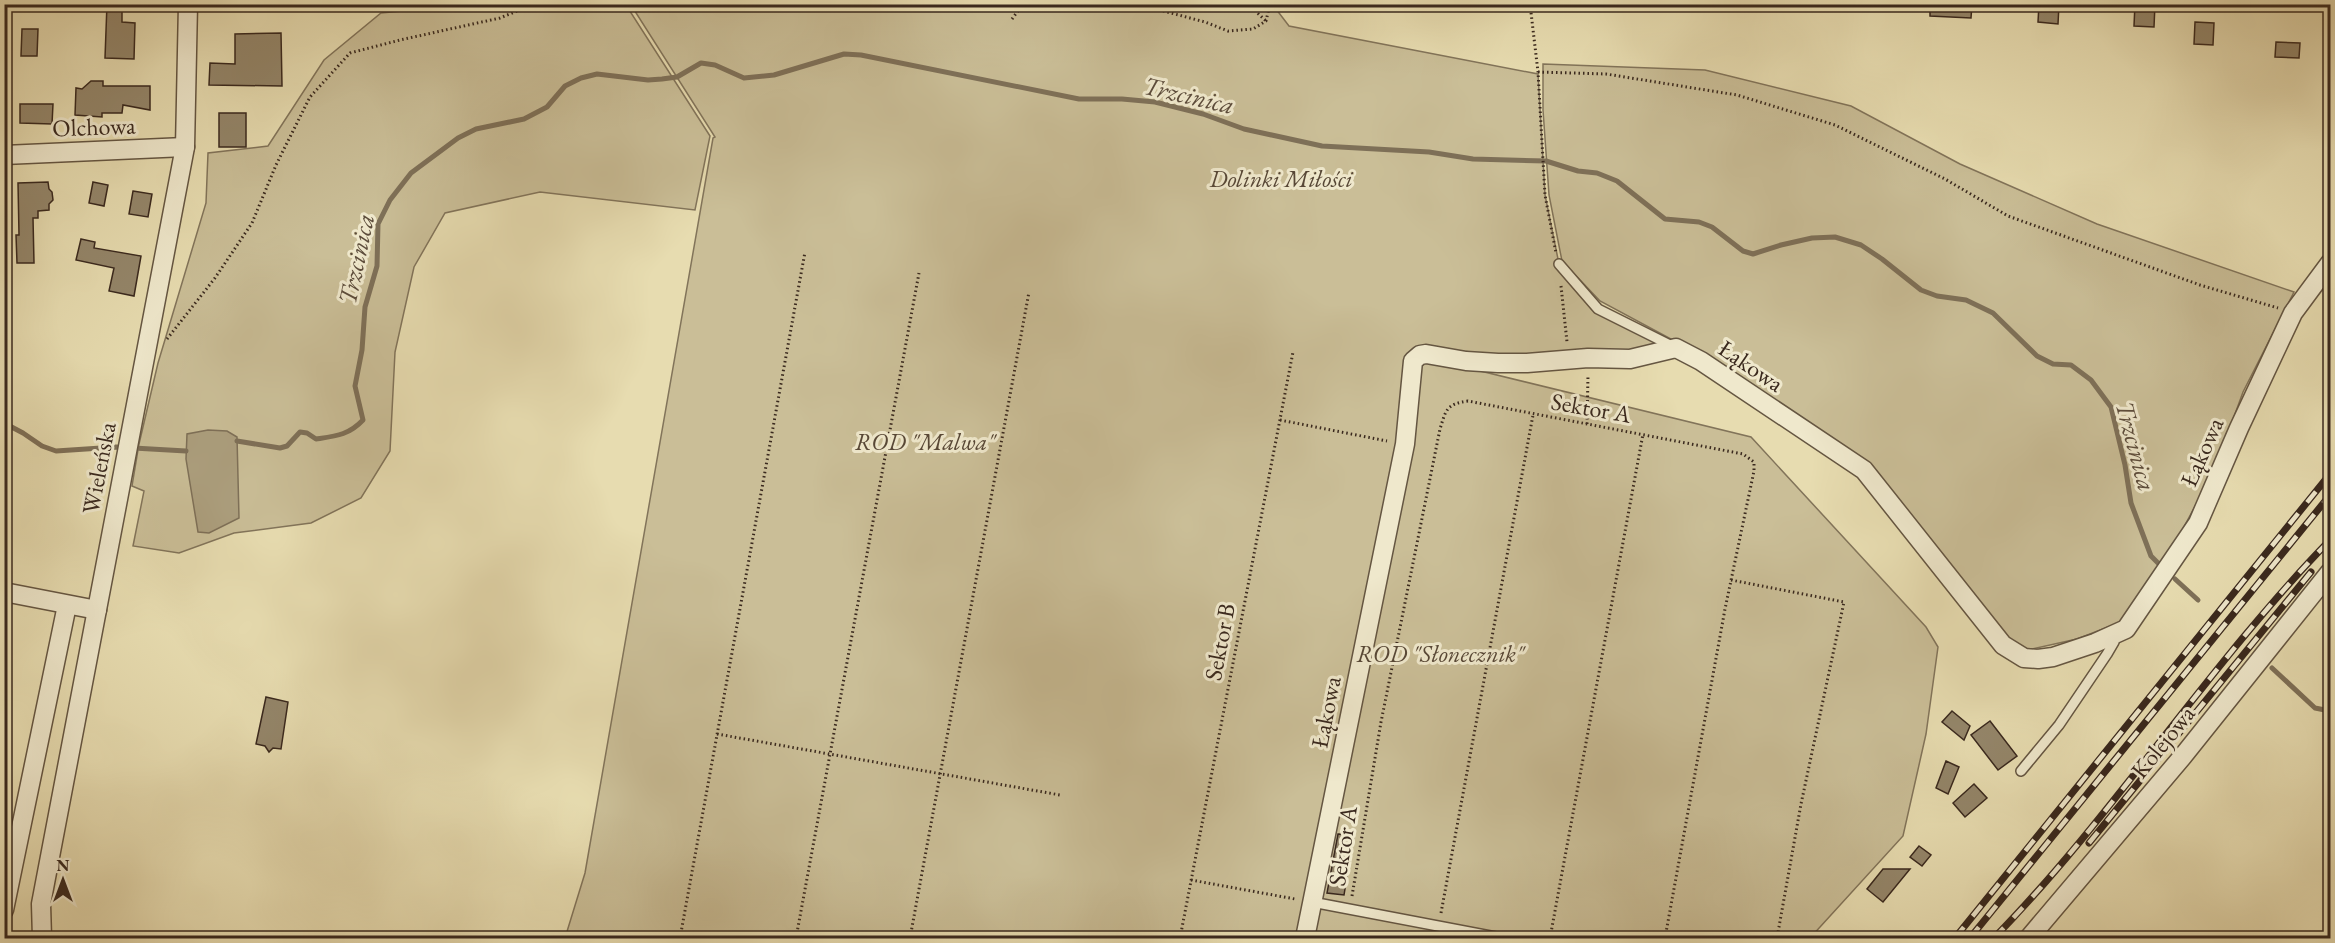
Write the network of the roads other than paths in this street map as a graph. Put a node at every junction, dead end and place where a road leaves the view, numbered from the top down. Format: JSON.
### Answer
{"nodes":[{"id":1,"x":188,"y":4,"type":"edge"},
{"id":2,"x":185,"y":147,"type":"junction"},
{"id":3,"x":4,"y":155,"type":"edge"},
{"id":4,"x":2331,"y":263,"type":"edge"},
{"id":5,"x":1558,"y":264,"type":"road end"},
{"id":6,"x":1676,"y":348,"type":"junction"},
{"id":7,"x":2331,"y":572,"type":"edge"},
{"id":8,"x":4,"y":592,"type":"edge"},
{"id":9,"x":67,"y":604,"type":"junction"},
{"id":10,"x":97,"y":610,"type":"junction"},
{"id":11,"x":2114,"y":636,"type":"junction"},
{"id":12,"x":2021,"y":771,"type":"dead end"},
{"id":13,"x":1312,"y":902,"type":"junction"},
{"id":14,"x":4,"y":910,"type":"edge"},
{"id":15,"x":42,"y":939,"type":"edge"},
{"id":16,"x":1305,"y":939,"type":"edge"},
{"id":17,"x":1501,"y":939,"type":"edge"},
{"id":18,"x":2029,"y":939,"type":"edge"}],
"edges":[{"from":1,"to":2,"type":"street","name":"Wieleńska"},
{"from":2,"to":3,"type":"street","name":"Olchowa"},
{"from":2,"to":10,"type":"street","name":"Wieleńska"},
{"from":4,"to":11,"type":"street","name":"Łąkowa"},
{"from":5,"to":6,"type":"lane"},
{"from":6,"to":11,"type":"street","name":"Łąkowa"},
{"from":6,"to":13,"type":"street","name":"Łąkowa"},
{"from":7,"to":18,"type":"street","name":"Kolejowa"},
{"from":8,"to":9,"type":"street"},
{"from":9,"to":10,"type":"street"},
{"from":9,"to":14,"type":"street"},
{"from":10,"to":15,"type":"street","name":"Wieleńska"},
{"from":11,"to":12,"type":"lane"},
{"from":13,"to":16,"type":"street","name":"Łąkowa"},
{"from":13,"to":17,"type":"lane"}]}
